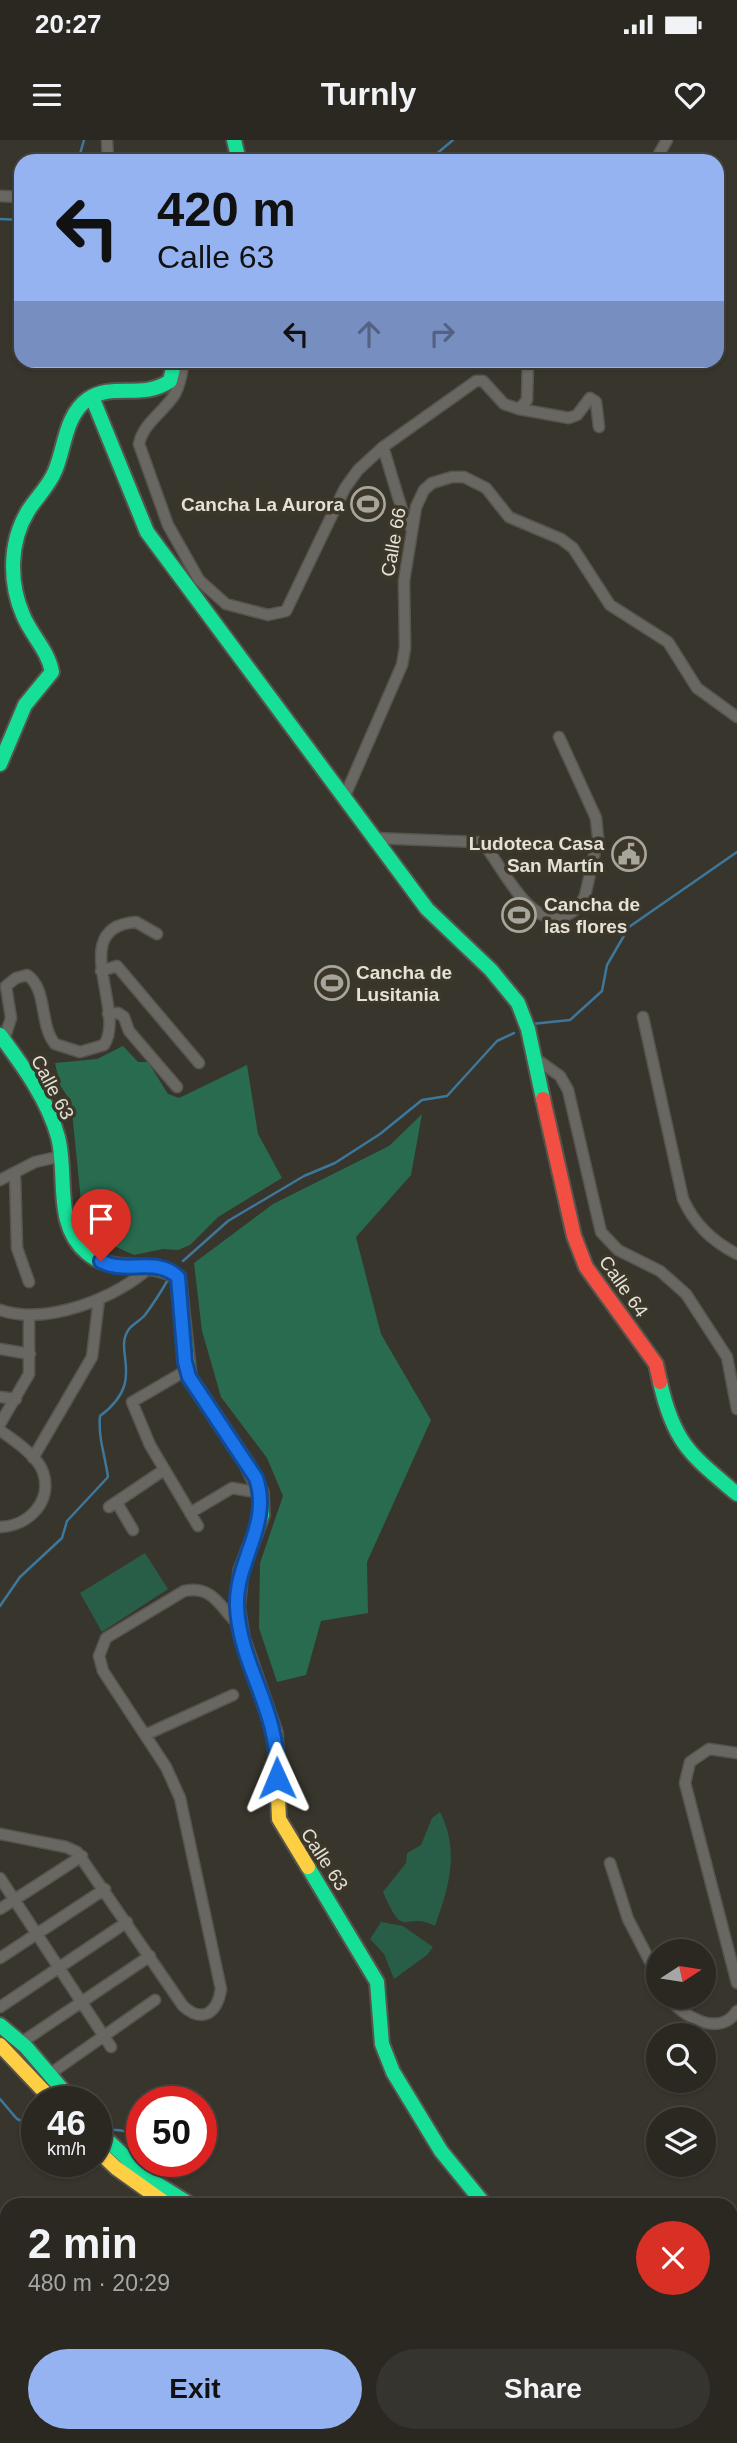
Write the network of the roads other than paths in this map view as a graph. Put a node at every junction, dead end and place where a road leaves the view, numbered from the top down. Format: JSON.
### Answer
{"nodes":[{"id":1,"x":173,"y":368,"type":"edge"},
{"id":2,"x":183,"y":368,"type":"edge"},
{"id":3,"x":527,"y":368,"type":"edge"},
{"id":4,"x":92,"y":397,"type":"junction"},
{"id":5,"x":519,"y":409,"type":"junction"},
{"id":6,"x":599,"y":427,"type":"dead end"},
{"id":7,"x":383,"y":447,"type":"junction"},
{"id":8,"x":412,"y":530,"type":"junction"},
{"id":9,"x":737,"y":717,"type":"edge"},
{"id":10,"x":559,"y":737,"type":"dead end"},
{"id":11,"x":0,"y":764,"type":"edge"},
{"id":12,"x":344,"y":798,"type":"junction"},
{"id":13,"x":373,"y":838,"type":"junction"},
{"id":14,"x":157,"y":934,"type":"dead end"},
{"id":15,"x":101,"y":971,"type":"junction"},
{"id":16,"x":108,"y":1014,"type":"junction"},
{"id":17,"x":643,"y":1017,"type":"dead end"},
{"id":18,"x":1,"y":1038,"type":"edge"},
{"id":19,"x":534,"y":1058,"type":"junction"},
{"id":20,"x":199,"y":1063,"type":"dead end"},
{"id":21,"x":177,"y":1087,"type":"dead end"},
{"id":22,"x":62,"y":1156,"type":"junction"},
{"id":23,"x":15,"y":1174,"type":"junction"},
{"id":24,"x":0,"y":1180,"type":"edge"},
{"id":25,"x":737,"y":1254,"type":"edge"},
{"id":26,"x":151,"y":1266,"type":"junction"},
{"id":27,"x":29,"y":1282,"type":"dead end"},
{"id":28,"x":99,"y":1299,"type":"junction"},
{"id":29,"x":0,"y":1310,"type":"edge"},
{"id":30,"x":29,"y":1316,"type":"junction"},
{"id":31,"x":0,"y":1349,"type":"edge"},
{"id":32,"x":30,"y":1354,"type":"junction"},
{"id":33,"x":187,"y":1370,"type":"junction"},
{"id":34,"x":0,"y":1397,"type":"edge"},
{"id":35,"x":16,"y":1399,"type":"junction"},
{"id":36,"x":737,"y":1409,"type":"edge"},
{"id":37,"x":0,"y":1424,"type":"edge"},
{"id":38,"x":0,"y":1430,"type":"edge"},
{"id":39,"x":33,"y":1458,"type":"junction"},
{"id":40,"x":164,"y":1470,"type":"junction"},
{"id":41,"x":735,"y":1487,"type":"edge"},
{"id":42,"x":261,"y":1493,"type":"junction"},
{"id":43,"x":190,"y":1513,"type":"junction"},
{"id":44,"x":198,"y":1526,"type":"dead end"},
{"id":45,"x":0,"y":1527,"type":"edge"},
{"id":46,"x":133,"y":1530,"type":"dead end"},
{"id":47,"x":239,"y":1625,"type":"junction"},
{"id":48,"x":233,"y":1695,"type":"dead end"},
{"id":49,"x":145,"y":1735,"type":"junction"},
{"id":50,"x":737,"y":1753,"type":"edge"},
{"id":51,"x":0,"y":1834,"type":"edge"},
{"id":52,"x":82,"y":1856,"type":"junction"},
{"id":53,"x":610,"y":1863,"type":"dead end"},
{"id":54,"x":0,"y":1878,"type":"edge"},
{"id":55,"x":105,"y":1889,"type":"junction"},
{"id":56,"x":14,"y":1900,"type":"junction"},
{"id":57,"x":0,"y":1909,"type":"edge"},
{"id":58,"x":127,"y":1922,"type":"junction"},
{"id":59,"x":36,"y":1934,"type":"junction"},
{"id":60,"x":646,"y":1954,"type":"edge"},
{"id":61,"x":150,"y":1956,"type":"junction"},
{"id":62,"x":0,"y":1958,"type":"edge"},
{"id":63,"x":58,"y":1968,"type":"junction"},
{"id":64,"x":737,"y":1983,"type":"edge"},
{"id":65,"x":155,"y":2000,"type":"dead end"},
{"id":66,"x":80,"y":2002,"type":"junction"},
{"id":67,"x":0,"y":2007,"type":"edge"},
{"id":68,"x":683,"y":2009,"type":"edge"},
{"id":69,"x":737,"y":2011,"type":"edge"},
{"id":70,"x":0,"y":2025,"type":"edge"},
{"id":71,"x":103,"y":2035,"type":"junction"},
{"id":72,"x":25,"y":2040,"type":"dead end"},
{"id":73,"x":0,"y":2045,"type":"edge"},
{"id":74,"x":111,"y":2047,"type":"dead end"},
{"id":75,"x":54,"y":2071,"type":"dead end"},
{"id":76,"x":39,"y":2086,"type":"edge"},
{"id":77,"x":60,"y":2086,"type":"edge"},
{"id":78,"x":112,"y":2146,"type":"edge"},
{"id":79,"x":112,"y":2164,"type":"edge"},
{"id":80,"x":170,"y":2198,"type":"edge"},
{"id":81,"x":173,"y":2198,"type":"edge"},
{"id":82,"x":480,"y":2198,"type":"edge"}],
"edges":[{"from":1,"to":4,"type":"main road"},
{"from":2,"to":7,"type":"street"},
{"from":3,"to":5,"type":"street"},
{"from":4,"to":11,"type":"main road"},
{"from":4,"to":12,"type":"main road","name":"Calle 64"},
{"from":5,"to":6,"type":"street"},
{"from":5,"to":7,"type":"street"},
{"from":7,"to":8,"type":"street"},
{"from":8,"to":9,"type":"street","name":"Calle 66"},
{"from":8,"to":12,"type":"street","name":"Calle 66"},
{"from":10,"to":13,"type":"street"},
{"from":12,"to":13,"type":"main road","name":"Calle 64"},
{"from":13,"to":19,"type":"main road","name":"Calle 64"},
{"from":14,"to":15,"type":"street"},
{"from":15,"to":16,"type":"street"},
{"from":15,"to":20,"type":"street"},
{"from":16,"to":18,"type":"street"},
{"from":16,"to":21,"type":"street"},
{"from":17,"to":25,"type":"street"},
{"from":18,"to":22,"type":"main road","name":"Calle 63"},
{"from":19,"to":36,"type":"street"},
{"from":19,"to":41,"type":"main road","name":"Calle 64"},
{"from":22,"to":23,"type":"street"},
{"from":22,"to":26,"type":"main road","name":"Calle 63"},
{"from":23,"to":24,"type":"street"},
{"from":23,"to":27,"type":"street"},
{"from":26,"to":28,"type":"street"},
{"from":26,"to":33,"type":"main road"},
{"from":28,"to":30,"type":"street"},
{"from":28,"to":39,"type":"street"},
{"from":29,"to":30,"type":"street"},
{"from":30,"to":32,"type":"street"},
{"from":31,"to":32,"type":"street"},
{"from":32,"to":35,"type":"street"},
{"from":33,"to":40,"type":"street"},
{"from":33,"to":42,"type":"main road"},
{"from":34,"to":35,"type":"street"},
{"from":35,"to":37,"type":"street"},
{"from":38,"to":39,"type":"street"},
{"from":39,"to":45,"type":"street"},
{"from":40,"to":43,"type":"street"},
{"from":40,"to":46,"type":"street"},
{"from":42,"to":43,"type":"street"},
{"from":42,"to":47,"type":"main road","name":"Calle 63"},
{"from":43,"to":44,"type":"street"},
{"from":47,"to":49,"type":"street"},
{"from":47,"to":82,"type":"main road","name":"Calle 63"},
{"from":48,"to":49,"type":"street"},
{"from":49,"to":61,"type":"street"},
{"from":50,"to":64,"type":"street"},
{"from":51,"to":52,"type":"street"},
{"from":52,"to":55,"type":"street"},
{"from":52,"to":56,"type":"street"},
{"from":53,"to":60,"type":"street"},
{"from":54,"to":56,"type":"street"},
{"from":55,"to":58,"type":"street"},
{"from":55,"to":59,"type":"street"},
{"from":56,"to":57,"type":"street"},
{"from":56,"to":59,"type":"street"},
{"from":58,"to":61,"type":"street"},
{"from":58,"to":63,"type":"street"},
{"from":59,"to":62,"type":"street"},
{"from":59,"to":63,"type":"street"},
{"from":61,"to":66,"type":"street"},
{"from":63,"to":66,"type":"street"},
{"from":63,"to":67,"type":"street"},
{"from":65,"to":71,"type":"street"},
{"from":66,"to":71,"type":"street"},
{"from":66,"to":72,"type":"street"},
{"from":68,"to":69,"type":"street"},
{"from":70,"to":77,"type":"main road"},
{"from":71,"to":74,"type":"street"},
{"from":71,"to":75,"type":"street"},
{"from":73,"to":76,"type":"main road"},
{"from":78,"to":81,"type":"main road"},
{"from":79,"to":80,"type":"main road"}]}
